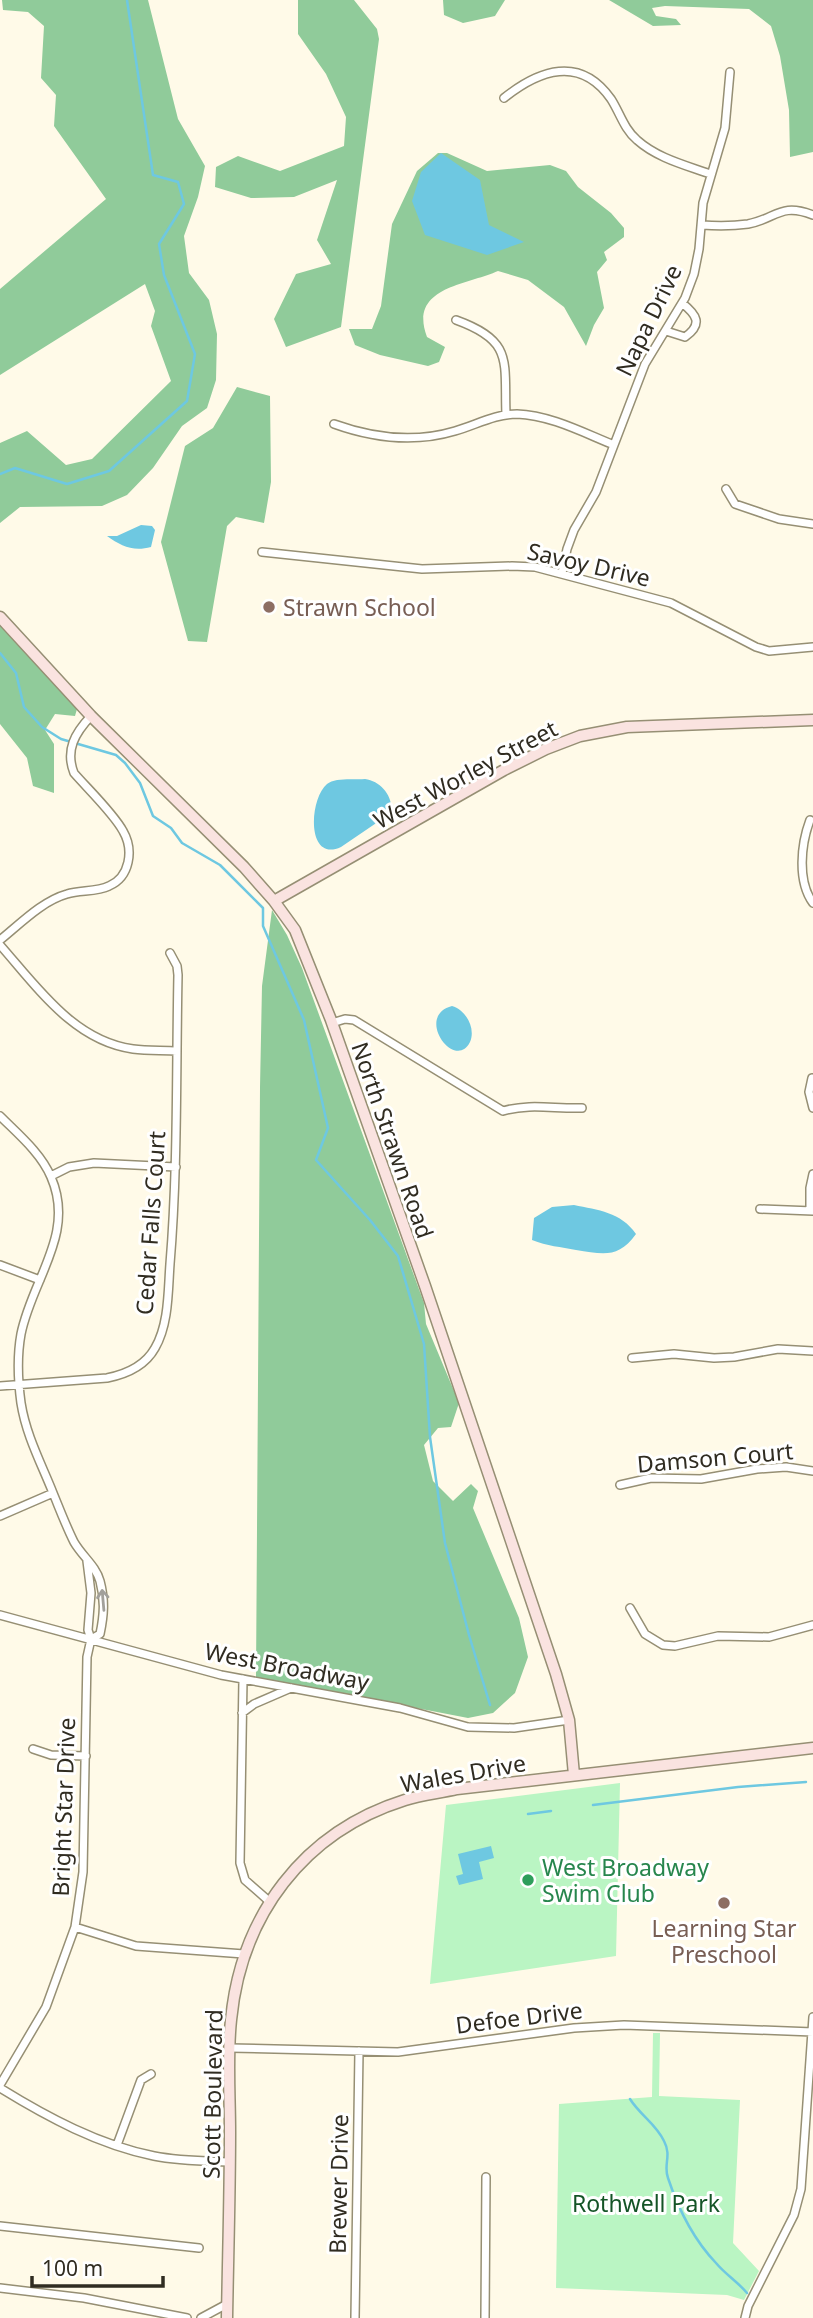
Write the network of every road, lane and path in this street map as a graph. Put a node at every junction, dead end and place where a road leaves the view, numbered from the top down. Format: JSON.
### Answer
{"nodes":[{"id":1,"x":730,"y":72,"type":"dead end"},
{"id":2,"x":504,"y":98,"type":"dead end"},
{"id":3,"x":710,"y":174,"type":"junction"},
{"id":4,"x":813,"y":215,"type":"edge"},
{"id":5,"x":702,"y":225,"type":"junction"},
{"id":6,"x":682,"y":303,"type":"junction"},
{"id":7,"x":456,"y":320,"type":"dead end"},
{"id":8,"x":666,"y":331,"type":"junction"},
{"id":9,"x":506,"y":415,"type":"junction"},
{"id":10,"x":334,"y":424,"type":"dead end"},
{"id":11,"x":614,"y":445,"type":"junction"},
{"id":12,"x":726,"y":489,"type":"dead end"},
{"id":13,"x":813,"y":524,"type":"edge"},
{"id":14,"x":262,"y":552,"type":"dead end"},
{"id":15,"x":562,"y":573,"type":"junction"},
{"id":16,"x":0,"y":617,"type":"edge"},
{"id":17,"x":813,"y":647,"type":"edge"},
{"id":18,"x":91,"y":716,"type":"junction"},
{"id":19,"x":813,"y":720,"type":"edge"},
{"id":20,"x":810,"y":820,"type":"dead end"},
{"id":21,"x":274,"y":901,"type":"junction"},
{"id":22,"x":813,"y":903,"type":"edge"},
{"id":23,"x":0,"y":940,"type":"edge"},
{"id":24,"x":0,"y":945,"type":"edge"},
{"id":25,"x":170,"y":953,"type":"dead end"},
{"id":26,"x":332,"y":1023,"type":"junction"},
{"id":27,"x":177,"y":1051,"type":"junction"},
{"id":28,"x":812,"y":1078,"type":"edge"},
{"id":29,"x":582,"y":1108,"type":"dead end"},
{"id":30,"x":813,"y":1108,"type":"edge"},
{"id":31,"x":0,"y":1116,"type":"edge"},
{"id":32,"x":176,"y":1167,"type":"junction"},
{"id":33,"x":813,"y":1174,"type":"edge"},
{"id":34,"x":51,"y":1176,"type":"junction"},
{"id":35,"x":760,"y":1209,"type":"dead end"},
{"id":36,"x":811,"y":1211,"type":"edge"},
{"id":37,"x":0,"y":1265,"type":"edge"},
{"id":38,"x":40,"y":1280,"type":"junction"},
{"id":39,"x":813,"y":1351,"type":"edge"},
{"id":40,"x":632,"y":1358,"type":"dead end"},
{"id":41,"x":19,"y":1385,"type":"junction"},
{"id":42,"x":0,"y":1386,"type":"edge"},
{"id":43,"x":813,"y":1471,"type":"edge"},
{"id":44,"x":620,"y":1485,"type":"dead end"},
{"id":45,"x":53,"y":1493,"type":"junction"},
{"id":46,"x":0,"y":1516,"type":"edge"},
{"id":47,"x":86,"y":1561,"type":"junction"},
{"id":48,"x":630,"y":1608,"type":"dead end"},
{"id":49,"x":0,"y":1615,"type":"edge"},
{"id":50,"x":813,"y":1625,"type":"edge"},
{"id":51,"x":91,"y":1639,"type":"junction"},
{"id":52,"x":243,"y":1679,"type":"junction"},
{"id":53,"x":291,"y":1688,"type":"junction"},
{"id":54,"x":242,"y":1713,"type":"junction"},
{"id":55,"x":569,"y":1720,"type":"junction"},
{"id":56,"x":813,"y":1748,"type":"edge"},
{"id":57,"x":33,"y":1749,"type":"dead end"},
{"id":58,"x":86,"y":1756,"type":"junction"},
{"id":59,"x":574,"y":1775,"type":"junction"},
{"id":60,"x":270,"y":1902,"type":"junction"},
{"id":61,"x":75,"y":1927,"type":"junction"},
{"id":62,"x":244,"y":1954,"type":"junction"},
{"id":63,"x":813,"y":2017,"type":"edge"},
{"id":64,"x":813,"y":2032,"type":"edge"},
{"id":65,"x":230,"y":2048,"type":"junction"},
{"id":66,"x":359,"y":2051,"type":"junction"},
{"id":67,"x":151,"y":2074,"type":"dead end"},
{"id":68,"x":0,"y":2086,"type":"edge"},
{"id":69,"x":117,"y":2145,"type":"junction"},
{"id":70,"x":230,"y":2162,"type":"junction"},
{"id":71,"x":486,"y":2176,"type":"dead end"},
{"id":72,"x":0,"y":2226,"type":"edge"},
{"id":73,"x":199,"y":2248,"type":"dead end"},
{"id":74,"x":0,"y":2288,"type":"edge"},
{"id":75,"x":227,"y":2304,"type":"junction"},
{"id":76,"x":187,"y":2318,"type":"edge"},
{"id":77,"x":201,"y":2318,"type":"edge"},
{"id":78,"x":227,"y":2318,"type":"edge"},
{"id":79,"x":355,"y":2318,"type":"edge"},
{"id":80,"x":485,"y":2318,"type":"edge"},
{"id":81,"x":745,"y":2318,"type":"edge"}],
"edges":[{"from":1,"to":3,"type":"street","name":"Napa Drive"},
{"from":2,"to":3,"type":"street"},
{"from":3,"to":5,"type":"street","name":"Napa Drive"},
{"from":4,"to":5,"type":"street"},
{"from":5,"to":6,"type":"street","name":"Napa Drive"},
{"from":6,"to":8,"type":"street","name":"Napa Drive"},
{"from":6,"to":8,"type":"street"},
{"from":7,"to":9,"type":"street"},
{"from":8,"to":11,"type":"street","name":"Napa Drive"},
{"from":9,"to":10,"type":"street"},
{"from":9,"to":11,"type":"street"},
{"from":11,"to":15,"type":"street","name":"Napa Drive"},
{"from":12,"to":13,"type":"street"},
{"from":14,"to":15,"type":"street","name":"Savoy Drive"},
{"from":15,"to":17,"type":"street","name":"Savoy Drive"},
{"from":16,"to":18,"type":"street","name":"North Strawn Road"},
{"from":18,"to":21,"type":"street","name":"North Strawn Road"},
{"from":18,"to":23,"type":"street"},
{"from":19,"to":21,"type":"street","name":"West Worley Street"},
{"from":20,"to":22,"type":"street"},
{"from":21,"to":26,"type":"street","name":"North Strawn Road"},
{"from":24,"to":27,"type":"street"},
{"from":25,"to":27,"type":"street","name":"Cedar Falls Court"},
{"from":26,"to":29,"type":"street"},
{"from":26,"to":55,"type":"street","name":"North Strawn Road"},
{"from":27,"to":32,"type":"street","name":"Cedar Falls Court"},
{"from":28,"to":30,"type":"street"},
{"from":31,"to":34,"type":"street"},
{"from":32,"to":34,"type":"street"},
{"from":32,"to":41,"type":"street","name":"Cedar Falls Court"},
{"from":33,"to":36,"type":"street"},
{"from":34,"to":38,"type":"street"},
{"from":35,"to":36,"type":"street"},
{"from":37,"to":38,"type":"street"},
{"from":38,"to":41,"type":"street"},
{"from":39,"to":40,"type":"street"},
{"from":41,"to":42,"type":"street","name":"Cedar Falls Court"},
{"from":41,"to":45,"type":"street"},
{"from":43,"to":44,"type":"street","name":"Damson Court"},
{"from":45,"to":46,"type":"street"},
{"from":45,"to":47,"type":"street"},
{"from":47,"to":51,"type":"street"},
{"from":51,"to":47,"type":"street","one_way":true},
{"from":48,"to":50,"type":"street"},
{"from":49,"to":51,"type":"street","name":"West Broadway"},
{"from":51,"to":52,"type":"street","name":"West Broadway"},
{"from":51,"to":58,"type":"street","name":"Bright Star Drive"},
{"from":52,"to":53,"type":"street","name":"West Broadway"},
{"from":52,"to":54,"type":"street"},
{"from":53,"to":54,"type":"street"},
{"from":53,"to":55,"type":"street","name":"West Broadway"},
{"from":54,"to":60,"type":"street"},
{"from":55,"to":59,"type":"street","name":"North Strawn Road"},
{"from":56,"to":59,"type":"street"},
{"from":57,"to":58,"type":"street"},
{"from":58,"to":61,"type":"street","name":"Bright Star Drive"},
{"from":59,"to":60,"type":"street","name":"Wales Drive"},
{"from":60,"to":62,"type":"street","name":"Scott Boulevard"},
{"from":61,"to":62,"type":"street"},
{"from":61,"to":68,"type":"street","name":"Bright Star Drive"},
{"from":62,"to":65,"type":"street","name":"Scott Boulevard"},
{"from":63,"to":64,"type":"street"},
{"from":64,"to":66,"type":"street","name":"Defoe Drive"},
{"from":64,"to":81,"type":"street"},
{"from":65,"to":66,"type":"street","name":"Defoe Drive"},
{"from":65,"to":70,"type":"street","name":"Scott Boulevard"},
{"from":66,"to":79,"type":"street","name":"Brewer Drive"},
{"from":67,"to":69,"type":"street"},
{"from":68,"to":69,"type":"street"},
{"from":69,"to":70,"type":"street"},
{"from":70,"to":75,"type":"street","name":"Scott Boulevard"},
{"from":71,"to":80,"type":"street"},
{"from":72,"to":73,"type":"street"},
{"from":74,"to":76,"type":"street"},
{"from":75,"to":77,"type":"street"},
{"from":75,"to":78,"type":"street","name":"Scott Boulevard"}]}
